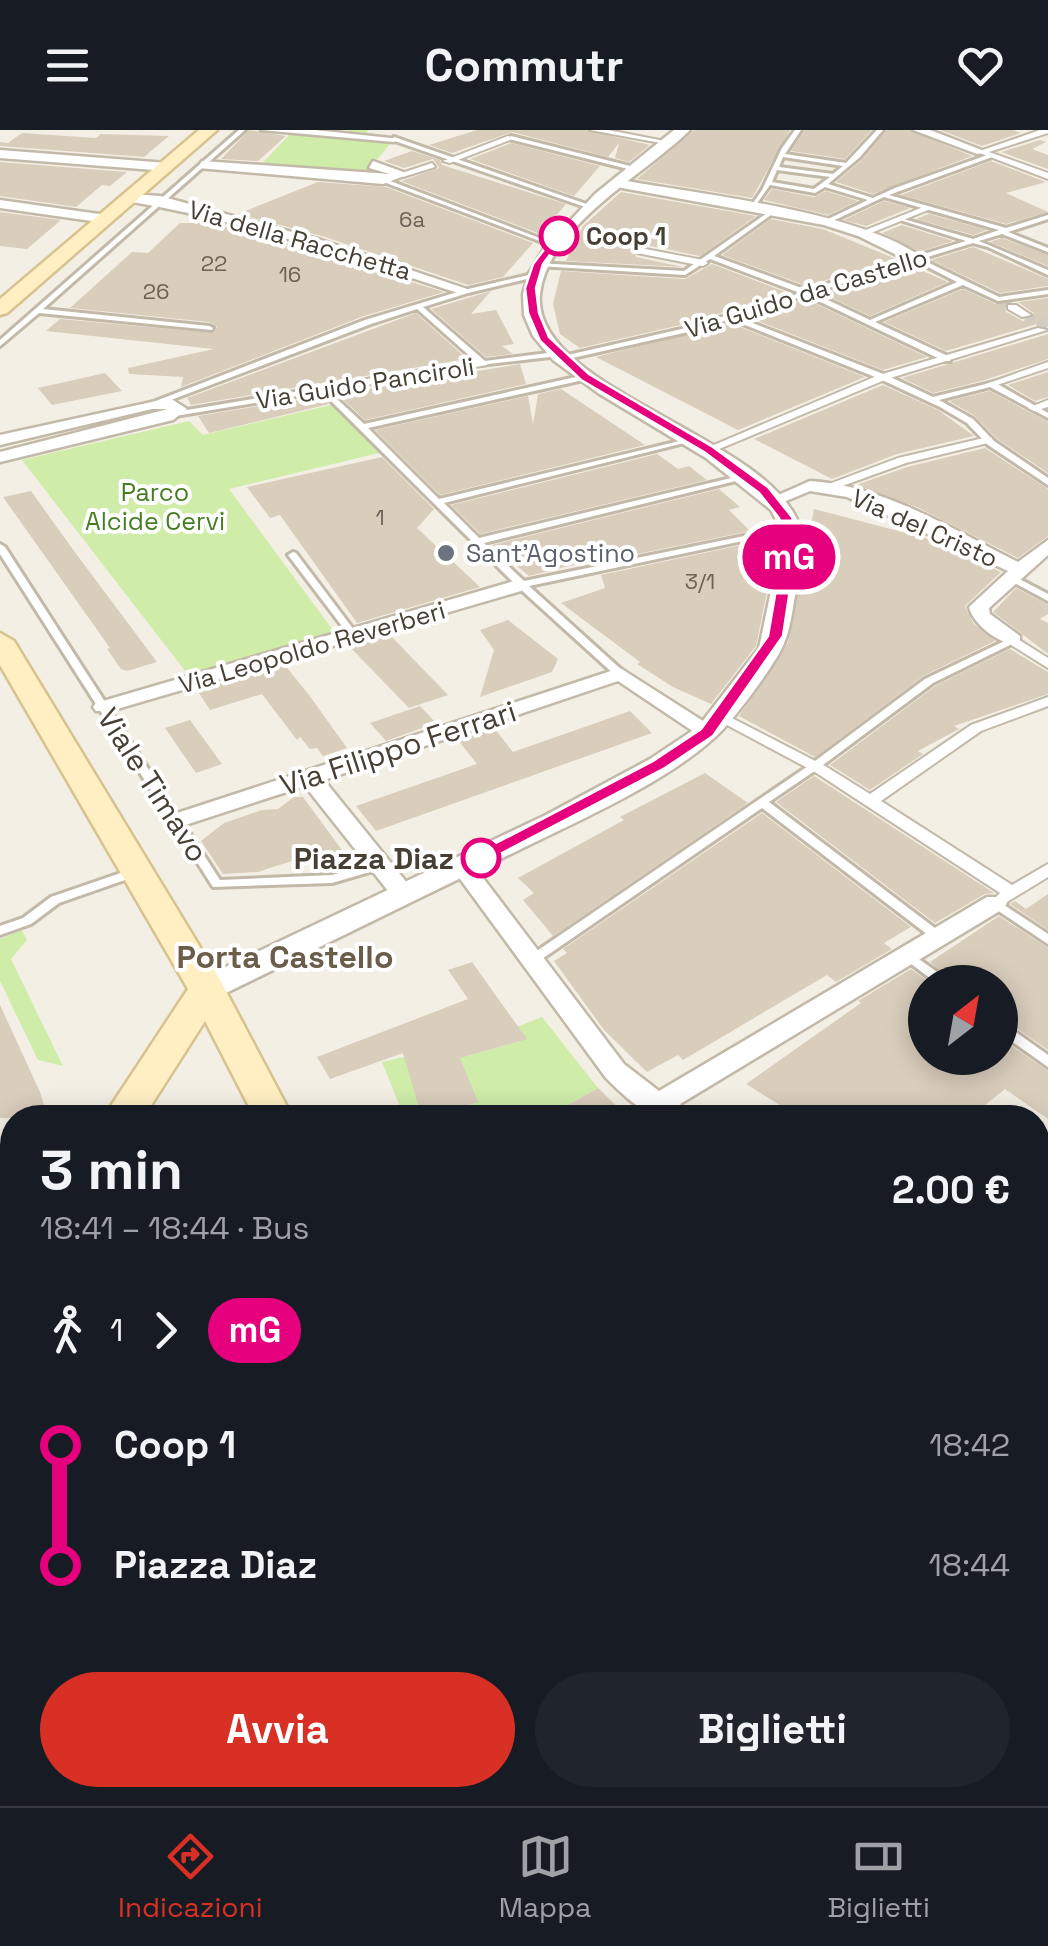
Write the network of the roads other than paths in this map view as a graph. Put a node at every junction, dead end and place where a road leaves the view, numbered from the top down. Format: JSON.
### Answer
{"nodes":[{"id":1,"x":209,"y":130,"type":"edge"},
{"id":2,"x":242,"y":130,"type":"edge"},
{"id":3,"x":267,"y":130,"type":"edge"},
{"id":4,"x":527,"y":130,"type":"edge"},
{"id":5,"x":594,"y":130,"type":"edge"},
{"id":6,"x":682,"y":130,"type":"edge"},
{"id":7,"x":798,"y":130,"type":"edge"},
{"id":8,"x":880,"y":130,"type":"edge"},
{"id":9,"x":920,"y":130,"type":"edge"},
{"id":10,"x":1048,"y":130,"type":"edge"},
{"id":11,"x":511,"y":138,"type":"junction"},
{"id":12,"x":394,"y":139,"type":"junction"},
{"id":13,"x":666,"y":142,"type":"junction"},
{"id":14,"x":0,"y":154,"type":"edge"},
{"id":15,"x":986,"y":154,"type":"junction"},
{"id":16,"x":782,"y":155,"type":"junction"},
{"id":17,"x":449,"y":160,"type":"junction"},
{"id":18,"x":202,"y":164,"type":"junction"},
{"id":19,"x":848,"y":164,"type":"junction"},
{"id":20,"x":373,"y":165,"type":"junction"},
{"id":21,"x":432,"y":165,"type":"dead end"},
{"id":22,"x":167,"y":166,"type":"junction"},
{"id":23,"x":632,"y":168,"type":"junction"},
{"id":24,"x":775,"y":168,"type":"junction"},
{"id":25,"x":403,"y":174,"type":"junction"},
{"id":26,"x":835,"y":176,"type":"junction"},
{"id":27,"x":1048,"y":176,"type":"edge"},
{"id":28,"x":362,"y":178,"type":"junction"},
{"id":29,"x":383,"y":180,"type":"junction"},
{"id":30,"x":616,"y":183,"type":"junction"},
{"id":31,"x":767,"y":183,"type":"junction"},
{"id":32,"x":824,"y":185,"type":"junction"},
{"id":33,"x":883,"y":195,"type":"junction"},
{"id":34,"x":132,"y":198,"type":"junction"},
{"id":35,"x":160,"y":200,"type":"junction"},
{"id":36,"x":872,"y":200,"type":"junction"},
{"id":37,"x":0,"y":204,"type":"edge"},
{"id":38,"x":590,"y":207,"type":"junction"},
{"id":39,"x":751,"y":208,"type":"junction"},
{"id":40,"x":930,"y":208,"type":"junction"},
{"id":41,"x":773,"y":212,"type":"junction"},
{"id":42,"x":106,"y":219,"type":"junction"},
{"id":43,"x":902,"y":219,"type":"junction"},
{"id":44,"x":1046,"y":219,"type":"edge"},
{"id":45,"x":826,"y":222,"type":"junction"},
{"id":46,"x":1006,"y":231,"type":"junction"},
{"id":47,"x":863,"y":233,"type":"junction"},
{"id":48,"x":971,"y":240,"type":"junction"},
{"id":49,"x":552,"y":244,"type":"junction"},
{"id":50,"x":1048,"y":250,"type":"edge"},
{"id":51,"x":640,"y":251,"type":"dead end"},
{"id":52,"x":708,"y":260,"type":"junction"},
{"id":53,"x":920,"y":261,"type":"junction"},
{"id":54,"x":536,"y":270,"type":"junction"},
{"id":55,"x":1048,"y":273,"type":"edge"},
{"id":56,"x":963,"y":282,"type":"junction"},
{"id":57,"x":466,"y":291,"type":"junction"},
{"id":58,"x":1048,"y":292,"type":"edge"},
{"id":59,"x":810,"y":294,"type":"junction"},
{"id":60,"x":418,"y":306,"type":"junction"},
{"id":61,"x":1012,"y":307,"type":"tunnel mouth"},
{"id":62,"x":0,"y":309,"type":"edge"},
{"id":63,"x":37,"y":310,"type":"junction"},
{"id":64,"x":1026,"y":315,"type":"tunnel mouth"},
{"id":65,"x":731,"y":317,"type":"junction"},
{"id":66,"x":870,"y":322,"type":"junction"},
{"id":67,"x":210,"y":328,"type":"dead end"},
{"id":68,"x":1042,"y":330,"type":"tunnel mouth"},
{"id":69,"x":0,"y":344,"type":"edge"},
{"id":70,"x":559,"y":356,"type":"junction"},
{"id":71,"x":946,"y":359,"type":"junction"},
{"id":72,"x":483,"y":363,"type":"junction"},
{"id":73,"x":1048,"y":365,"type":"edge"},
{"id":74,"x":883,"y":376,"type":"junction"},
{"id":75,"x":585,"y":377,"type":"junction"},
{"id":76,"x":992,"y":384,"type":"junction"},
{"id":77,"x":324,"y":389,"type":"junction"},
{"id":78,"x":932,"y":400,"type":"junction"},
{"id":79,"x":1048,"y":403,"type":"edge"},
{"id":80,"x":152,"y":404,"type":"junction"},
{"id":81,"x":1034,"y":408,"type":"junction"},
{"id":82,"x":175,"y":414,"type":"junction"},
{"id":83,"x":1048,"y":416,"type":"edge"},
{"id":84,"x":362,"y":427,"type":"junction"},
{"id":85,"x":0,"y":440,"type":"edge"},
{"id":86,"x":988,"y":440,"type":"junction"},
{"id":87,"x":694,"y":441,"type":"junction"},
{"id":88,"x":0,"y":457,"type":"edge"},
{"id":89,"x":745,"y":476,"type":"junction"},
{"id":90,"x":1046,"y":480,"type":"edge"},
{"id":91,"x":827,"y":488,"type":"junction"},
{"id":92,"x":439,"y":502,"type":"junction"},
{"id":93,"x":783,"y":515,"type":"junction"},
{"id":94,"x":480,"y":541,"type":"junction"},
{"id":95,"x":0,"y":548,"type":"edge"},
{"id":96,"x":1047,"y":548,"type":"edge"},
{"id":97,"x":293,"y":555,"type":"dead end"},
{"id":98,"x":1014,"y":573,"type":"junction"},
{"id":99,"x":521,"y":585,"type":"junction"},
{"id":100,"x":1048,"y":598,"type":"edge"},
{"id":101,"x":354,"y":636,"type":"junction"},
{"id":102,"x":1013,"y":640,"type":"junction"},
{"id":103,"x":0,"y":641,"type":"edge"},
{"id":104,"x":1048,"y":664,"type":"edge"},
{"id":105,"x":620,"y":674,"type":"junction"},
{"id":106,"x":1048,"y":701,"type":"edge"},
{"id":107,"x":103,"y":707,"type":"junction"},
{"id":108,"x":713,"y":725,"type":"junction"},
{"id":109,"x":815,"y":766,"type":"junction"},
{"id":110,"x":310,"y":777,"type":"junction"},
{"id":111,"x":870,"y":802,"type":"junction"},
{"id":112,"x":763,"y":803,"type":"junction"},
{"id":113,"x":176,"y":820,"type":"junction"},
{"id":114,"x":380,"y":865,"type":"junction"},
{"id":115,"x":462,"y":867,"type":"junction"},
{"id":116,"x":1048,"y":869,"type":"edge"},
{"id":117,"x":138,"y":871,"type":"junction"},
{"id":118,"x":404,"y":895,"type":"junction"},
{"id":119,"x":1003,"y":898,"type":"junction"},
{"id":120,"x":0,"y":930,"type":"edge"},
{"id":121,"x":936,"y":935,"type":"junction"},
{"id":122,"x":1048,"y":940,"type":"edge"},
{"id":123,"x":906,"y":954,"type":"junction"},
{"id":124,"x":532,"y":960,"type":"junction"},
{"id":125,"x":921,"y":965,"type":"edge"},
{"id":126,"x":207,"y":989,"type":"junction"},
{"id":127,"x":1018,"y":1040,"type":"edge"},
{"id":128,"x":1048,"y":1062,"type":"edge"},
{"id":129,"x":131,"y":1105,"type":"edge"},
{"id":130,"x":267,"y":1105,"type":"edge"},
{"id":131,"x":661,"y":1105,"type":"edge"},
{"id":132,"x":678,"y":1105,"type":"edge"}],
"edges":[{"from":1,"to":22,"type":"main road"},
{"from":2,"to":18,"type":"lane"},
{"from":3,"to":12,"type":"street"},
{"from":4,"to":11,"type":"lane"},
{"from":5,"to":13,"type":"street"},
{"from":6,"to":13,"type":"street"},
{"from":7,"to":16,"type":"lane"},
{"from":8,"to":19,"type":"lane"},
{"from":9,"to":15,"type":"street"},
{"from":10,"to":15,"type":"street"},
{"from":11,"to":17,"type":"street"},
{"from":11,"to":23,"type":"lane"},
{"from":12,"to":17,"type":"lane"},
{"from":12,"to":20,"type":"street"},
{"from":13,"to":23,"type":"street"},
{"from":14,"to":22,"type":"street"},
{"from":15,"to":27,"type":"street"},
{"from":15,"to":33,"type":"lane"},
{"from":16,"to":19,"type":"lane"},
{"from":16,"to":24,"type":"lane"},
{"from":17,"to":38,"type":"lane"},
{"from":18,"to":28,"type":"street"},
{"from":18,"to":35,"type":"lane"},
{"from":19,"to":26,"type":"lane"},
{"from":20,"to":25,"type":"street"},
{"from":20,"to":28,"type":"street"},
{"from":21,"to":25,"type":"street"},
{"from":22,"to":34,"type":"main road"},
{"from":23,"to":30,"type":"street"},
{"from":24,"to":26,"type":"lane"},
{"from":24,"to":31,"type":"lane"},
{"from":25,"to":29,"type":"street"},
{"from":26,"to":32,"type":"lane"},
{"from":28,"to":29,"type":"street"},
{"from":29,"to":49,"type":"lane"},
{"from":30,"to":38,"type":"street"},
{"from":30,"to":39,"type":"street"},
{"from":31,"to":32,"type":"lane"},
{"from":31,"to":39,"type":"lane"},
{"from":32,"to":36,"type":"lane"},
{"from":33,"to":36,"type":"lane"},
{"from":33,"to":40,"type":"lane"},
{"from":34,"to":35,"type":"street","name":"Via della Racchetta"},
{"from":34,"to":42,"type":"main road"},
{"from":35,"to":57,"type":"street","name":"Via della Racchetta"},
{"from":35,"to":63,"type":"lane"},
{"from":36,"to":45,"type":"lane"},
{"from":37,"to":42,"type":"street"},
{"from":38,"to":49,"type":"street"},
{"from":39,"to":41,"type":"street"},
{"from":40,"to":43,"type":"street"},
{"from":40,"to":46,"type":"lane"},
{"from":41,"to":45,"type":"street"},
{"from":41,"to":52,"type":"lane"},
{"from":42,"to":62,"type":"main road"},
{"from":43,"to":47,"type":"street"},
{"from":43,"to":48,"type":"lane"},
{"from":44,"to":46,"type":"lane","name":"Via Guido da Castello"},
{"from":45,"to":47,"type":"street"},
{"from":46,"to":48,"type":"lane","name":"Via Guido da Castello"},
{"from":46,"to":50,"type":"lane"},
{"from":47,"to":53,"type":"street"},
{"from":48,"to":53,"type":"lane","name":"Via Guido da Castello"},
{"from":48,"to":55,"type":"lane"},
{"from":49,"to":54,"type":"street"},
{"from":51,"to":52,"type":"street"},
{"from":52,"to":54,"type":"lane"},
{"from":52,"to":59,"type":"lane"},
{"from":53,"to":56,"type":"lane"},
{"from":53,"to":59,"type":"lane","name":"Via Guido da Castello"},
{"from":54,"to":57,"type":"lane"},
{"from":54,"to":70,"type":"street"},
{"from":56,"to":58,"type":"lane"},
{"from":56,"to":66,"type":"lane"},
{"from":57,"to":60,"type":"lane"},
{"from":59,"to":65,"type":"lane","name":"Via Guido da Castello"},
{"from":59,"to":66,"type":"lane"},
{"from":60,"to":72,"type":"lane"},
{"from":60,"to":80,"type":"lane"},
{"from":61,"to":64,"type":"street"},
{"from":63,"to":67,"type":"lane"},
{"from":63,"to":69,"type":"lane"},
{"from":65,"to":70,"type":"lane","name":"Via Guido da Castello"},
{"from":65,"to":74,"type":"lane"},
{"from":66,"to":71,"type":"lane"},
{"from":68,"to":71,"type":"street"},
{"from":70,"to":72,"type":"lane","name":"Via Guido Panciroli"},
{"from":70,"to":75,"type":"street"},
{"from":71,"to":74,"type":"street"},
{"from":72,"to":77,"type":"street","name":"Via Guido Panciroli"},
{"from":73,"to":76,"type":"street"},
{"from":74,"to":78,"type":"lane"},
{"from":74,"to":87,"type":"street"},
{"from":75,"to":84,"type":"lane"},
{"from":75,"to":87,"type":"street"},
{"from":76,"to":78,"type":"lane"},
{"from":76,"to":81,"type":"lane"},
{"from":77,"to":82,"type":"lane","name":"Via Guido Panciroli"},
{"from":77,"to":84,"type":"lane"},
{"from":78,"to":86,"type":"lane"},
{"from":79,"to":81,"type":"street"},
{"from":80,"to":82,"type":"street"},
{"from":80,"to":85,"type":"street"},
{"from":81,"to":83,"type":"lane"},
{"from":82,"to":88,"type":"street"},
{"from":84,"to":92,"type":"lane"},
{"from":86,"to":90,"type":"lane"},
{"from":86,"to":91,"type":"street"},
{"from":87,"to":89,"type":"street"},
{"from":87,"to":92,"type":"lane"},
{"from":89,"to":93,"type":"street"},
{"from":89,"to":94,"type":"lane"},
{"from":91,"to":93,"type":"street","name":"Via del Cristo"},
{"from":91,"to":98,"type":"street","name":"Via del Cristo"},
{"from":92,"to":94,"type":"lane"},
{"from":93,"to":99,"type":"lane"},
{"from":93,"to":108,"type":"street"},
{"from":94,"to":99,"type":"lane"},
{"from":95,"to":107,"type":"lane","name":"Viale Timavo"},
{"from":96,"to":98,"type":"street"},
{"from":97,"to":101,"type":"lane"},
{"from":98,"to":100,"type":"lane"},
{"from":98,"to":102,"type":"street"},
{"from":99,"to":101,"type":"street","name":"Via Leopoldo Reverberi"},
{"from":99,"to":105,"type":"lane"},
{"from":101,"to":107,"type":"street","name":"Via Leopoldo Reverberi"},
{"from":102,"to":104,"type":"street"},
{"from":102,"to":109,"type":"lane"},
{"from":103,"to":117,"type":"main road","name":"Viale Timavo"},
{"from":105,"to":108,"type":"street"},
{"from":105,"to":110,"type":"street","name":"Via Filippo Ferrari"},
{"from":106,"to":111,"type":"street"},
{"from":107,"to":113,"type":"lane","name":"Viale Timavo"},
{"from":108,"to":109,"type":"street"},
{"from":108,"to":115,"type":"street"},
{"from":109,"to":111,"type":"street"},
{"from":109,"to":112,"type":"lane"},
{"from":110,"to":113,"type":"street","name":"Via Filippo Ferrari"},
{"from":110,"to":114,"type":"street"},
{"from":111,"to":119,"type":"street"},
{"from":112,"to":121,"type":"lane"},
{"from":112,"to":124,"type":"lane"},
{"from":113,"to":114,"type":"lane","name":"Viale Timavo"},
{"from":114,"to":118,"type":"street"},
{"from":115,"to":118,"type":"street"},
{"from":115,"to":124,"type":"street"},
{"from":116,"to":119,"type":"street"},
{"from":117,"to":120,"type":"lane"},
{"from":117,"to":126,"type":"main road","name":"Viale Timavo"},
{"from":118,"to":126,"type":"street"},
{"from":119,"to":121,"type":"street"},
{"from":119,"to":122,"type":"lane"},
{"from":121,"to":123,"type":"street"},
{"from":123,"to":125,"type":"lane"},
{"from":123,"to":132,"type":"street"},
{"from":124,"to":131,"type":"street"},
{"from":126,"to":129,"type":"main road"},
{"from":126,"to":130,"type":"main road","name":"Viale Timavo"},
{"from":127,"to":128,"type":"lane"}]}
